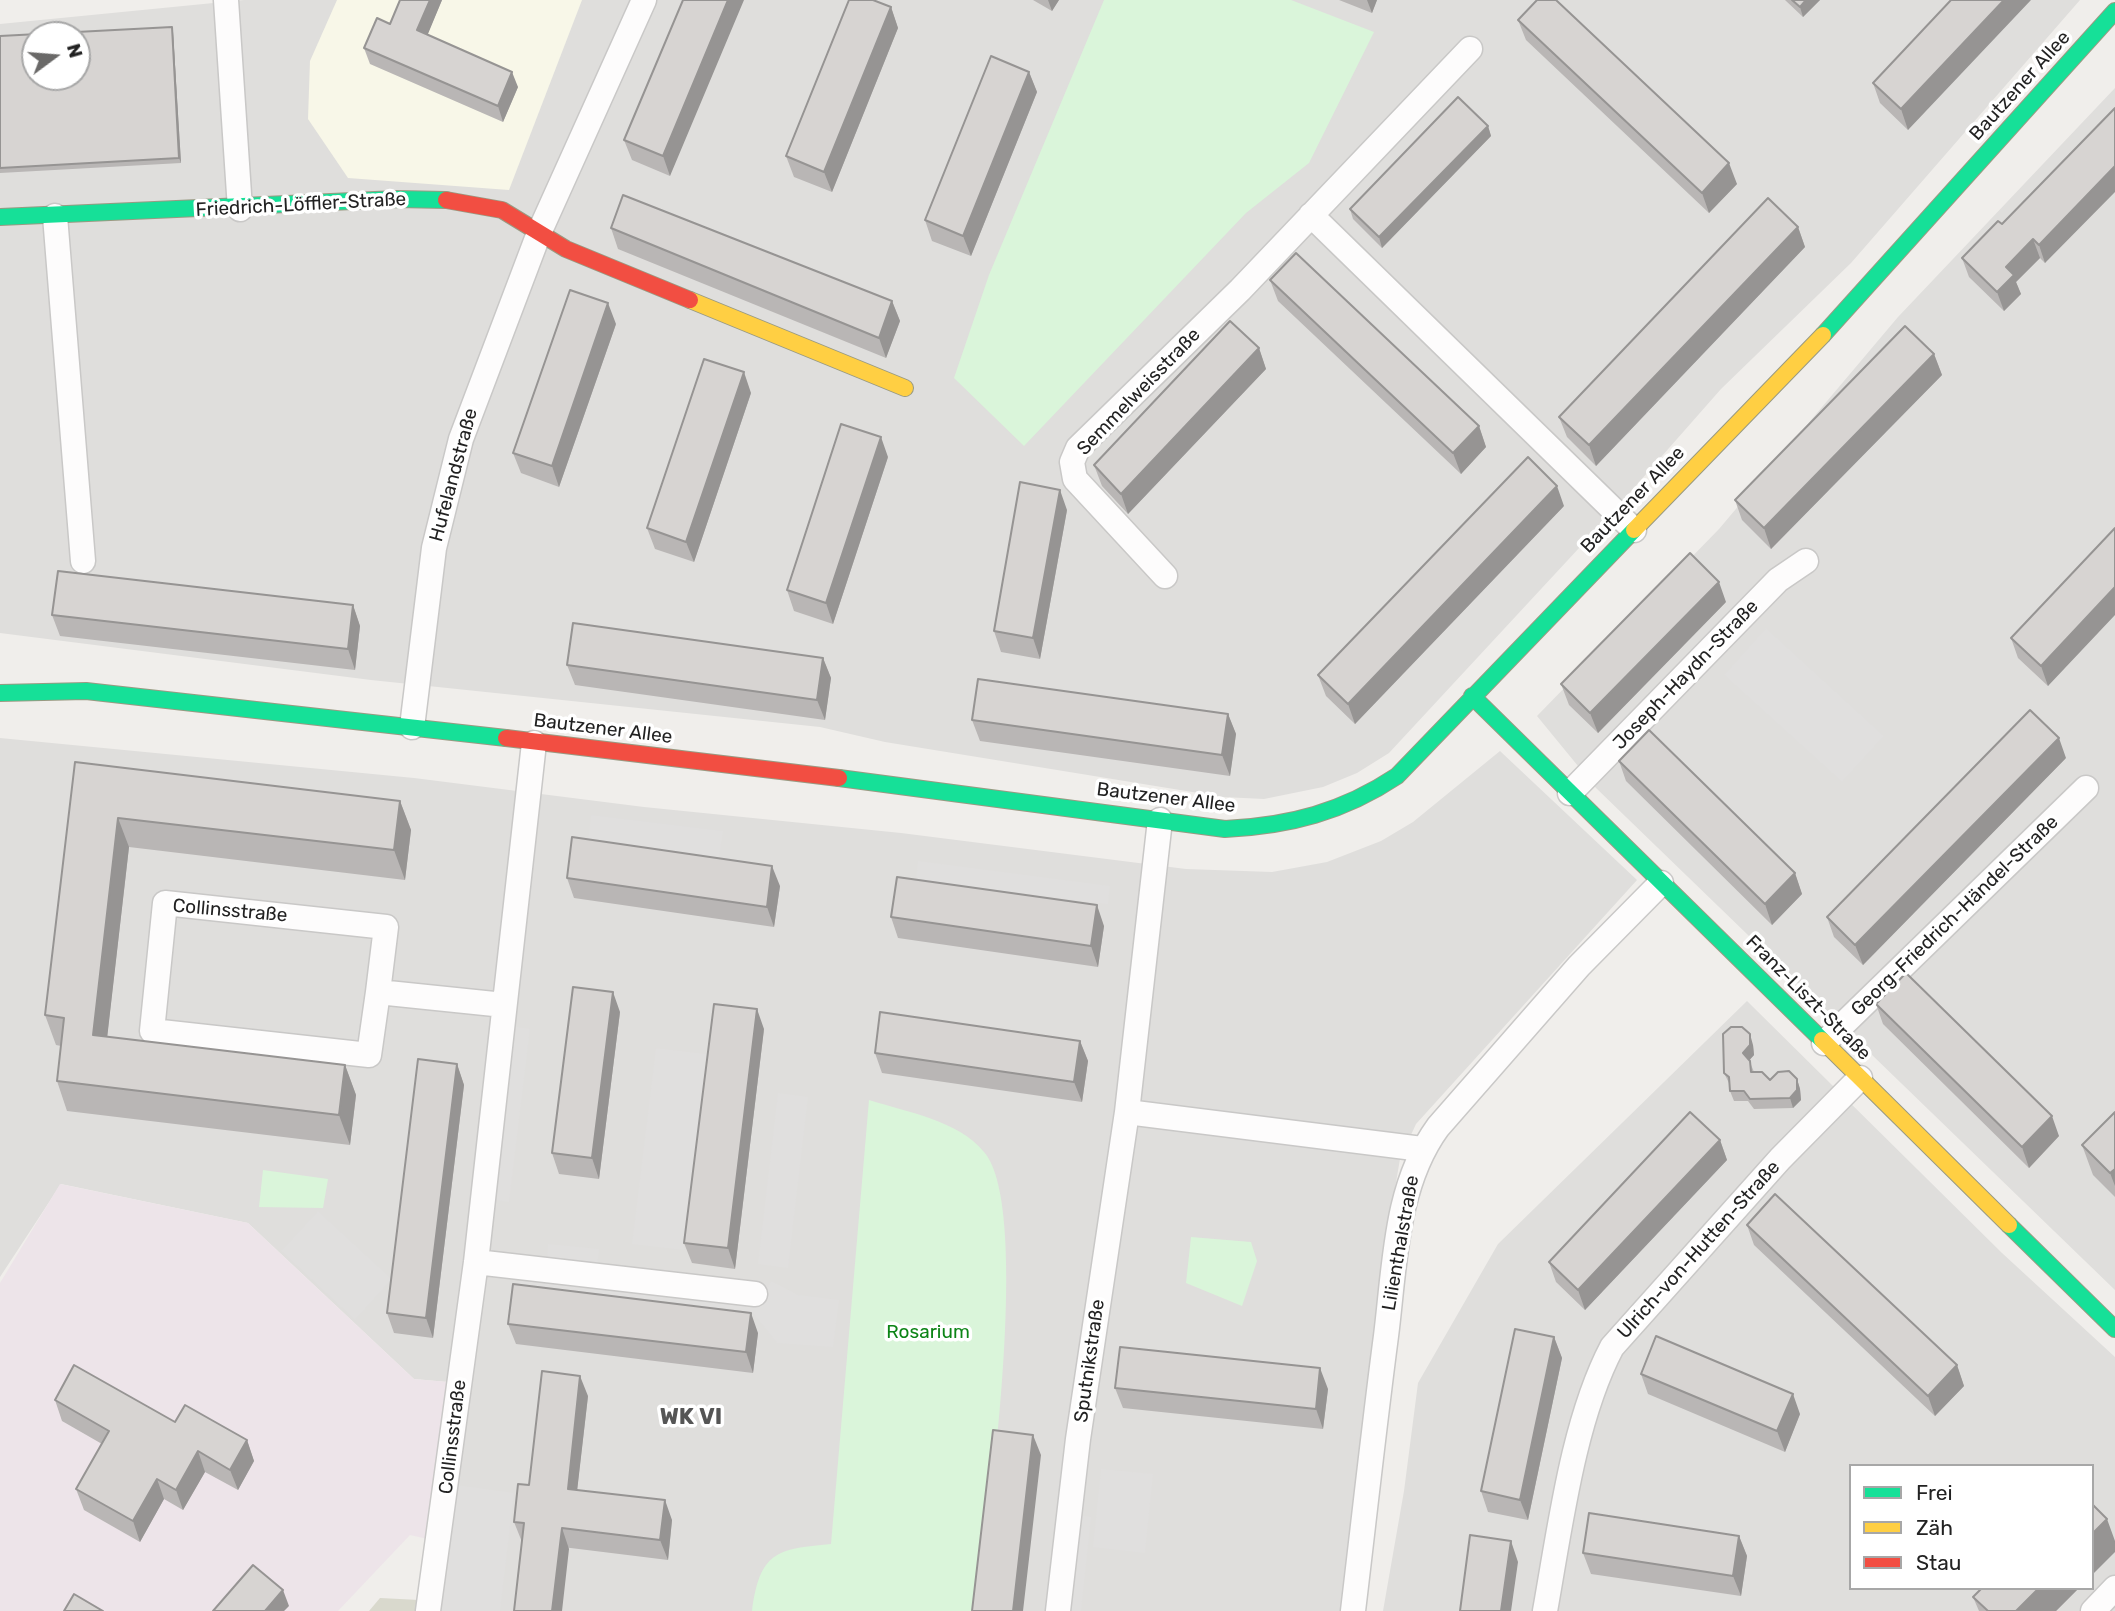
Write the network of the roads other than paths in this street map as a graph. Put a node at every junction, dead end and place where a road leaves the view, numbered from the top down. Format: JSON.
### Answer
{"nodes":[{"id":1,"x":226,"y":0,"type":"edge"},
{"id":2,"x":644,"y":0,"type":"edge"},
{"id":3,"x":2115,"y":11,"type":"edge"},
{"id":4,"x":1469,"y":49,"type":"dead end"},
{"id":5,"x":240,"y":209,"type":"junction"},
{"id":6,"x":1311,"y":215,"type":"junction"},
{"id":7,"x":55,"y":216,"type":"junction"},
{"id":8,"x":0,"y":217,"type":"edge"},
{"id":9,"x":539,"y":233,"type":"junction"},
{"id":10,"x":905,"y":388,"type":"dead end"},
{"id":11,"x":1634,"y":530,"type":"junction"},
{"id":12,"x":83,"y":561,"type":"dead end"},
{"id":13,"x":1806,"y":561,"type":"dead end"},
{"id":14,"x":1165,"y":576,"type":"dead end"},
{"id":15,"x":24,"y":676,"type":"dead end"},
{"id":16,"x":86,"y":691,"type":"junction"},
{"id":17,"x":0,"y":693,"type":"edge"},
{"id":18,"x":1472,"y":696,"type":"junction"},
{"id":19,"x":412,"y":727,"type":"junction"},
{"id":20,"x":534,"y":743,"type":"junction"},
{"id":21,"x":2086,"y":788,"type":"dead end"},
{"id":22,"x":1570,"y":793,"type":"junction"},
{"id":23,"x":1160,"y":820,"type":"junction"},
{"id":24,"x":1661,"y":883,"type":"junction"},
{"id":25,"x":378,"y":992,"type":"junction"},
{"id":26,"x":504,"y":1005,"type":"junction"},
{"id":27,"x":1824,"y":1043,"type":"junction"},
{"id":28,"x":1860,"y":1078,"type":"junction"},
{"id":29,"x":1127,"y":1112,"type":"junction"},
{"id":30,"x":1422,"y":1149,"type":"junction"},
{"id":31,"x":476,"y":1262,"type":"junction"},
{"id":32,"x":755,"y":1294,"type":"dead end"},
{"id":33,"x":2115,"y":1329,"type":"edge"},
{"id":34,"x":2115,"y":1588,"type":"edge"},
{"id":35,"x":428,"y":1611,"type":"edge"},
{"id":36,"x":1058,"y":1611,"type":"edge"},
{"id":37,"x":1353,"y":1611,"type":"edge"},
{"id":38,"x":1545,"y":1611,"type":"edge"},
{"id":39,"x":2093,"y":1611,"type":"edge"}],
"edges":[{"from":1,"to":5,"type":"street"},
{"from":2,"to":9,"type":"street","name":"Hufelandstraße"},
{"from":3,"to":11,"type":"street","name":"Bautzener Allee"},
{"from":4,"to":6,"type":"street","name":"Semmelweisstraße"},
{"from":5,"to":7,"type":"street","name":"Friedrich-Löffler-Straße"},
{"from":5,"to":9,"type":"street","name":"Friedrich-Löffler-Straße"},
{"from":6,"to":11,"type":"street"},
{"from":6,"to":14,"type":"street","name":"Semmelweisstraße"},
{"from":7,"to":8,"type":"street","name":"Friedrich-Löffler-Straße"},
{"from":7,"to":12,"type":"street"},
{"from":9,"to":10,"type":"street"},
{"from":9,"to":19,"type":"street","name":"Hufelandstraße"},
{"from":11,"to":18,"type":"street","name":"Bautzener Allee"},
{"from":13,"to":22,"type":"street","name":"Joseph-Haydn-Straße"},
{"from":15,"to":16,"type":"street","name":"Bautzener Allee"},
{"from":16,"to":17,"type":"street","name":"Bautzener Allee"},
{"from":16,"to":19,"type":"street","name":"Bautzener Allee"},
{"from":18,"to":22,"type":"street","name":"Franz-Liszt-Straße"},
{"from":18,"to":23,"type":"street","name":"Bautzener Allee"},
{"from":19,"to":20,"type":"street","name":"Bautzener Allee"},
{"from":20,"to":23,"type":"street","name":"Bautzener Allee"},
{"from":20,"to":26,"type":"street","name":"Collinsstraße"},
{"from":21,"to":27,"type":"street","name":"Georg-Friedrich-Händel-Straße"},
{"from":22,"to":24,"type":"street","name":"Franz-Liszt-Straße"},
{"from":23,"to":29,"type":"street","name":"Sputnikstraße"},
{"from":24,"to":27,"type":"street","name":"Franz-Liszt-Straße"},
{"from":24,"to":30,"type":"street","name":"Lilienthalstraße"},
{"from":25,"to":25,"type":"street","name":"Collinsstraße"},
{"from":25,"to":26,"type":"street"},
{"from":26,"to":31,"type":"street","name":"Collinsstraße"},
{"from":27,"to":28,"type":"street","name":"Franz-Liszt-Straße"},
{"from":28,"to":33,"type":"street","name":"Franz-Liszt-Straße"},
{"from":28,"to":38,"type":"street","name":"Ulrich-von-Hutten-Straße"},
{"from":29,"to":30,"type":"street"},
{"from":29,"to":36,"type":"street","name":"Sputnikstraße"},
{"from":30,"to":37,"type":"street","name":"Lilienthalstraße"},
{"from":31,"to":32,"type":"street"},
{"from":31,"to":35,"type":"street","name":"Collinsstraße"},
{"from":34,"to":39,"type":"street"}]}
